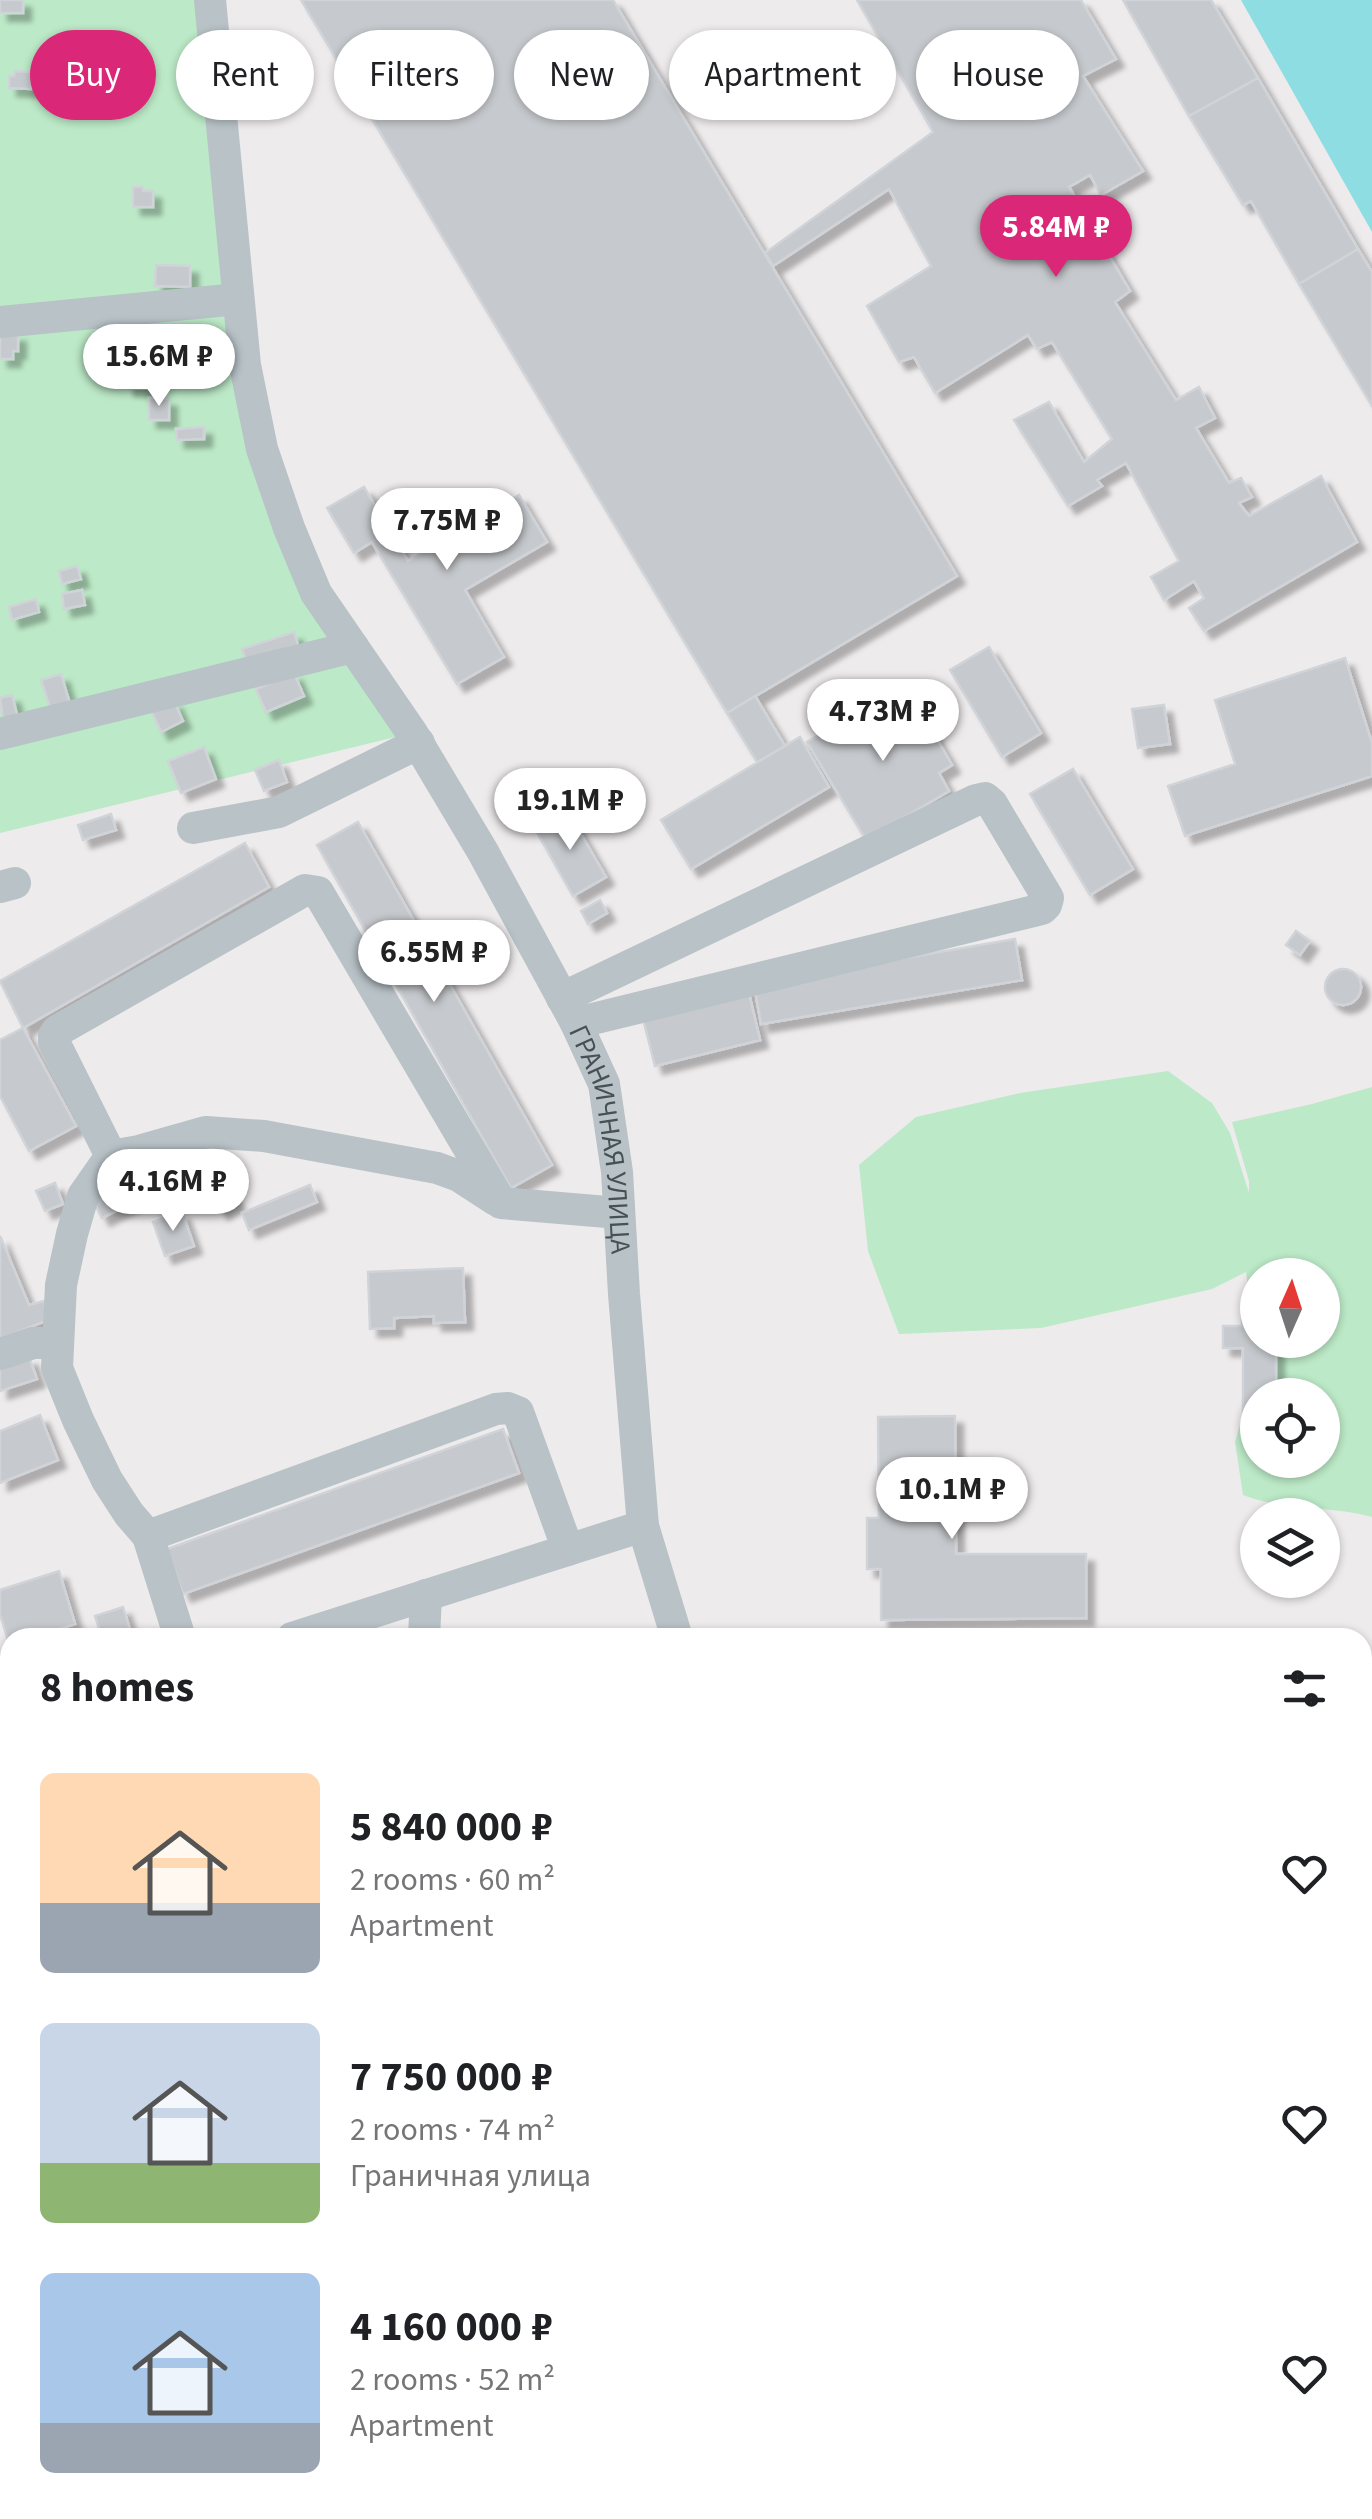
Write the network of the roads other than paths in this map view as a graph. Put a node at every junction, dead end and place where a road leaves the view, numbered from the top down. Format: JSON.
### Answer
{"nodes":[{"id":1,"x":210,"y":0,"type":"edge"},
{"id":2,"x":238,"y":299,"type":"junction"},
{"id":3,"x":0,"y":322,"type":"edge"},
{"id":4,"x":352,"y":647,"type":"junction"},
{"id":5,"x":0,"y":734,"type":"edge"},
{"id":6,"x":419,"y":744,"type":"junction"},
{"id":7,"x":192,"y":828,"type":"dead end"},
{"id":8,"x":569,"y":1011,"type":"junction"},
{"id":9,"x":110,"y":1156,"type":"junction"},
{"id":10,"x":501,"y":1203,"type":"junction"},
{"id":11,"x":619,"y":1212,"type":"junction"},
{"id":12,"x":58,"y":1343,"type":"junction"},
{"id":13,"x":0,"y":1354,"type":"edge"},
{"id":14,"x":643,"y":1526,"type":"junction"},
{"id":15,"x":148,"y":1536,"type":"junction"},
{"id":16,"x":568,"y":1550,"type":"junction"},
{"id":17,"x":426,"y":1595,"type":"junction"},
{"id":18,"x":177,"y":1628,"type":"edge"},
{"id":19,"x":323,"y":1628,"type":"edge"},
{"id":20,"x":424,"y":1628,"type":"edge"},
{"id":21,"x":674,"y":1628,"type":"edge"}],
"edges":[{"from":1,"to":2,"type":"street","name":"ГРАНИЧНАЯ УЛИЦА"},
{"from":2,"to":3,"type":"street"},
{"from":2,"to":4,"type":"street","name":"ГРАНИЧНАЯ УЛИЦА"},
{"from":4,"to":5,"type":"street"},
{"from":4,"to":6,"type":"street","name":"ГРАНИЧНАЯ УЛИЦА"},
{"from":6,"to":7,"type":"street"},
{"from":6,"to":8,"type":"street","name":"ГРАНИЧНАЯ УЛИЦА"},
{"from":8,"to":8,"type":"street"},
{"from":8,"to":11,"type":"street","name":"ГРАНИЧНАЯ УЛИЦА"},
{"from":9,"to":10,"type":"street"},
{"from":9,"to":10,"type":"street"},
{"from":9,"to":12,"type":"street"},
{"from":10,"to":11,"type":"street"},
{"from":11,"to":14,"type":"street","name":"ГРАНИЧНАЯ УЛИЦА"},
{"from":12,"to":13,"type":"street"},
{"from":12,"to":15,"type":"street"},
{"from":14,"to":16,"type":"street"},
{"from":14,"to":21,"type":"street","name":"ГРАНИЧНАЯ УЛИЦА"},
{"from":15,"to":16,"type":"street"},
{"from":15,"to":18,"type":"street"},
{"from":16,"to":17,"type":"street"},
{"from":17,"to":19,"type":"street"},
{"from":17,"to":20,"type":"street"}]}
